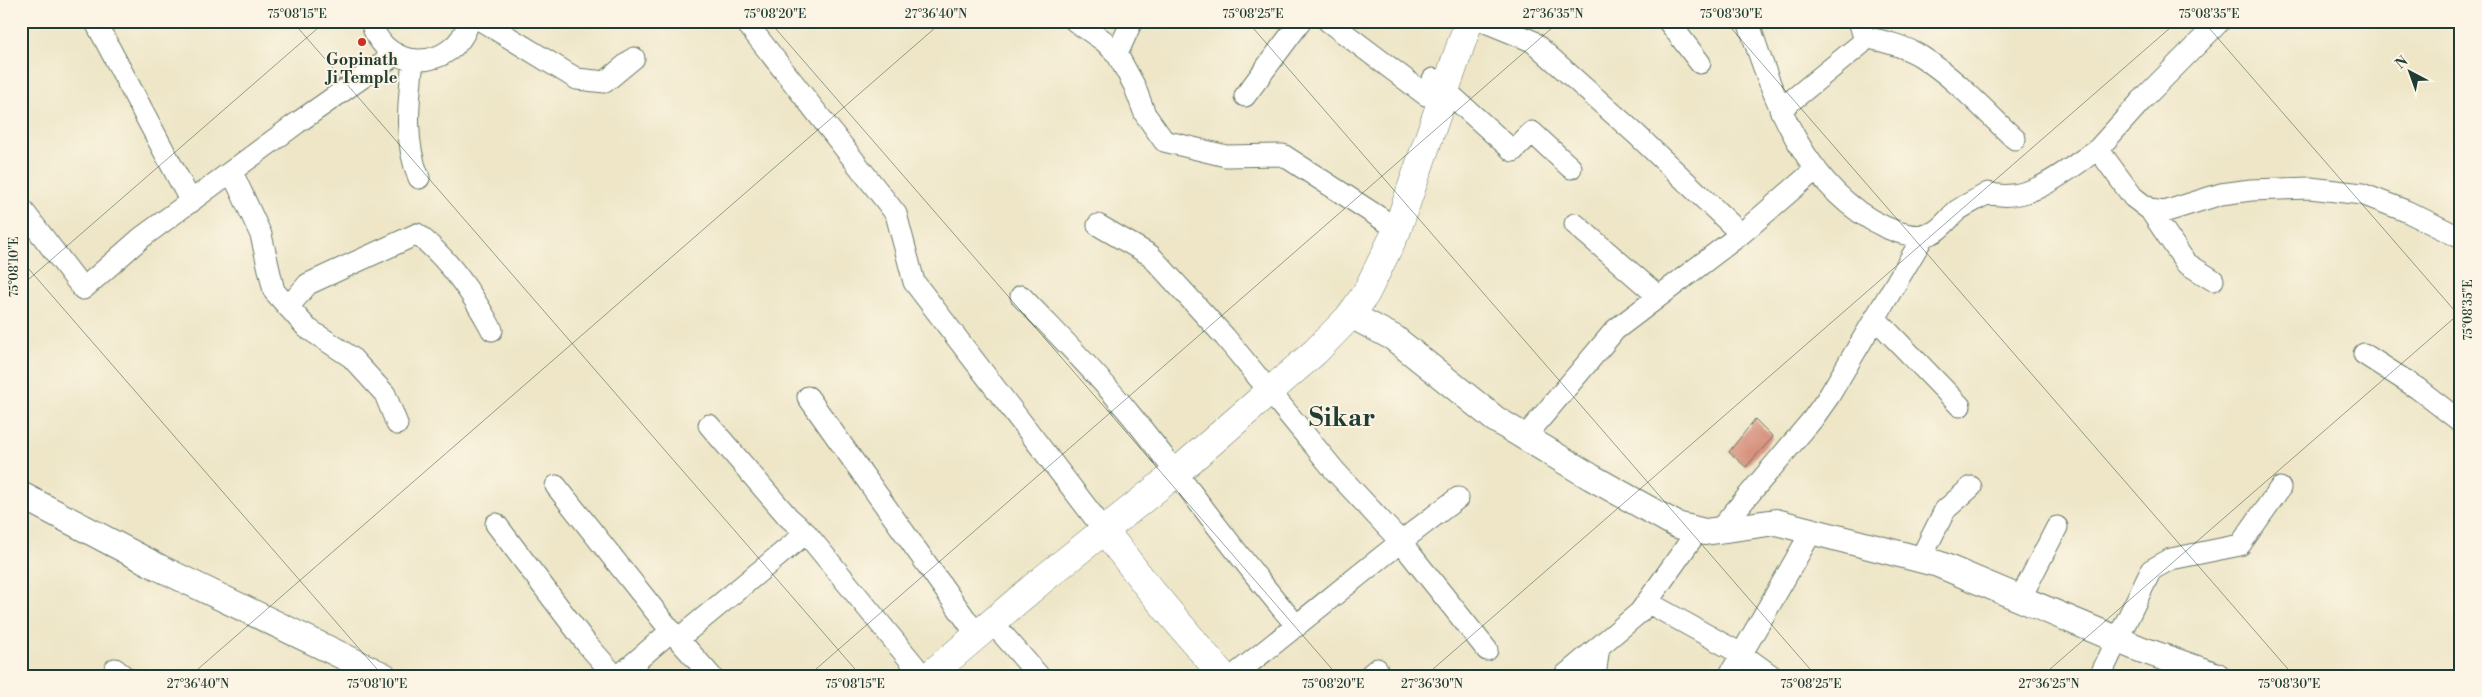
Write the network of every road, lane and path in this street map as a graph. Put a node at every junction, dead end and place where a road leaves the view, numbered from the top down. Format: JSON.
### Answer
{"nodes":[{"id":1,"x":95,"y":21,"type":"edge"},
{"id":2,"x":371,"y":21,"type":"edge"},
{"id":3,"x":469,"y":21,"type":"edge"},
{"id":4,"x":482,"y":21,"type":"edge"},
{"id":5,"x":745,"y":21,"type":"edge"},
{"id":6,"x":1074,"y":21,"type":"edge"},
{"id":7,"x":1132,"y":21,"type":"edge"},
{"id":8,"x":1301,"y":21,"type":"edge"},
{"id":9,"x":1328,"y":21,"type":"edge"},
{"id":10,"x":1452,"y":21,"type":"edge"},
{"id":11,"x":1469,"y":21,"type":"edge"},
{"id":12,"x":1483,"y":21,"type":"edge"},
{"id":13,"x":1668,"y":21,"type":"edge"},
{"id":14,"x":1748,"y":21,"type":"edge"},
{"id":15,"x":2220,"y":21,"type":"edge"},
{"id":16,"x":1862,"y":29,"type":"edge"},
{"id":17,"x":1118,"y":54,"type":"junction"},
{"id":18,"x":405,"y":57,"type":"junction"},
{"id":19,"x":634,"y":58,"type":"dead end"},
{"id":20,"x":1700,"y":62,"type":"dead end"},
{"id":21,"x":1434,"y":88,"type":"junction"},
{"id":22,"x":1245,"y":96,"type":"dead end"},
{"id":23,"x":1780,"y":110,"type":"junction"},
{"id":24,"x":2015,"y":139,"type":"dead end"},
{"id":25,"x":2098,"y":149,"type":"junction"},
{"id":26,"x":1571,"y":168,"type":"dead end"},
{"id":27,"x":1816,"y":169,"type":"junction"},
{"id":28,"x":232,"y":172,"type":"junction"},
{"id":29,"x":419,"y":178,"type":"dead end"},
{"id":30,"x":191,"y":202,"type":"junction"},
{"id":31,"x":21,"y":208,"type":"edge"},
{"id":32,"x":2150,"y":210,"type":"junction"},
{"id":33,"x":1385,"y":221,"type":"junction"},
{"id":34,"x":1575,"y":224,"type":"dead end"},
{"id":35,"x":1098,"y":225,"type":"dead end"},
{"id":36,"x":1741,"y":234,"type":"junction"},
{"id":37,"x":1925,"y":234,"type":"junction"},
{"id":38,"x":2461,"y":238,"type":"edge"},
{"id":39,"x":1376,"y":270,"type":"junction"},
{"id":40,"x":2213,"y":280,"type":"dead end"},
{"id":41,"x":1021,"y":296,"type":"dead end"},
{"id":42,"x":1658,"y":296,"type":"junction"},
{"id":43,"x":288,"y":307,"type":"junction"},
{"id":44,"x":1351,"y":315,"type":"junction"},
{"id":45,"x":1875,"y":318,"type":"junction"},
{"id":46,"x":492,"y":330,"type":"dead end"},
{"id":47,"x":2364,"y":354,"type":"dead end"},
{"id":48,"x":1269,"y":391,"type":"junction"},
{"id":49,"x":808,"y":397,"type":"dead end"},
{"id":50,"x":1960,"y":406,"type":"dead end"},
{"id":51,"x":2461,"y":422,"type":"edge"},
{"id":52,"x":397,"y":424,"type":"dead end"},
{"id":53,"x":709,"y":426,"type":"dead end"},
{"id":54,"x":1526,"y":437,"type":"junction"},
{"id":55,"x":1176,"y":474,"type":"junction"},
{"id":56,"x":556,"y":486,"type":"dead end"},
{"id":57,"x":1971,"y":487,"type":"dead end"},
{"id":58,"x":2280,"y":488,"type":"dead end"},
{"id":59,"x":21,"y":495,"type":"edge"},
{"id":60,"x":1458,"y":498,"type":"dead end"},
{"id":61,"x":496,"y":524,"type":"dead end"},
{"id":62,"x":2057,"y":527,"type":"dead end"},
{"id":63,"x":1104,"y":530,"type":"junction"},
{"id":64,"x":1709,"y":530,"type":"junction"},
{"id":65,"x":1812,"y":531,"type":"junction"},
{"id":66,"x":806,"y":533,"type":"junction"},
{"id":67,"x":1400,"y":541,"type":"junction"},
{"id":68,"x":1920,"y":560,"type":"junction"},
{"id":69,"x":2020,"y":599,"type":"junction"},
{"id":70,"x":1647,"y":602,"type":"junction"},
{"id":71,"x":1297,"y":626,"type":"junction"},
{"id":72,"x":984,"y":628,"type":"junction"},
{"id":73,"x":674,"y":635,"type":"junction"},
{"id":74,"x":2118,"y":640,"type":"junction"},
{"id":75,"x":1599,"y":647,"type":"junction"},
{"id":76,"x":1487,"y":650,"type":"dead end"},
{"id":77,"x":1743,"y":655,"type":"junction"},
{"id":78,"x":384,"y":676,"type":"edge"},
{"id":79,"x":615,"y":676,"type":"edge"},
{"id":80,"x":619,"y":676,"type":"edge"},
{"id":81,"x":711,"y":676,"type":"edge"},
{"id":82,"x":923,"y":676,"type":"edge"},
{"id":83,"x":929,"y":676,"type":"edge"},
{"id":84,"x":1039,"y":676,"type":"edge"},
{"id":85,"x":1223,"y":676,"type":"edge"},
{"id":86,"x":1233,"y":676,"type":"edge"},
{"id":87,"x":1564,"y":676,"type":"edge"},
{"id":88,"x":1595,"y":676,"type":"edge"},
{"id":89,"x":1729,"y":676,"type":"edge"},
{"id":90,"x":1772,"y":676,"type":"edge"},
{"id":91,"x":2100,"y":676,"type":"edge"},
{"id":92,"x":2218,"y":676,"type":"edge"}],
"edges":[{"from":1,"to":30,"type":"street"},
{"from":2,"to":18,"type":"street"},
{"from":3,"to":18,"type":"street"},
{"from":4,"to":19,"type":"street"},
{"from":5,"to":63,"type":"street"},
{"from":6,"to":17,"type":"street"},
{"from":7,"to":17,"type":"street"},
{"from":8,"to":22,"type":"street"},
{"from":9,"to":21,"type":"street"},
{"from":10,"to":21,"type":"main road"},
{"from":11,"to":21,"type":"main road"},
{"from":12,"to":36,"type":"street"},
{"from":13,"to":20,"type":"street"},
{"from":14,"to":23,"type":"street"},
{"from":15,"to":25,"type":"street"},
{"from":16,"to":23,"type":"street"},
{"from":16,"to":24,"type":"street"},
{"from":17,"to":33,"type":"street"},
{"from":18,"to":28,"type":"street"},
{"from":18,"to":29,"type":"street"},
{"from":21,"to":26,"type":"street"},
{"from":21,"to":33,"type":"main road"},
{"from":21,"to":39,"type":"main road"},
{"from":23,"to":27,"type":"street"},
{"from":25,"to":32,"type":"street"},
{"from":25,"to":37,"type":"street"},
{"from":27,"to":36,"type":"street"},
{"from":27,"to":37,"type":"street"},
{"from":28,"to":30,"type":"street"},
{"from":28,"to":43,"type":"street"},
{"from":30,"to":31,"type":"street"},
{"from":32,"to":38,"type":"street"},
{"from":32,"to":40,"type":"street"},
{"from":33,"to":39,"type":"main road"},
{"from":34,"to":42,"type":"street"},
{"from":35,"to":48,"type":"street"},
{"from":36,"to":42,"type":"street"},
{"from":37,"to":45,"type":"street"},
{"from":39,"to":44,"type":"main road"},
{"from":41,"to":55,"type":"street"},
{"from":42,"to":54,"type":"street"},
{"from":43,"to":46,"type":"street"},
{"from":43,"to":52,"type":"street"},
{"from":44,"to":48,"type":"main road"},
{"from":44,"to":54,"type":"street"},
{"from":45,"to":50,"type":"street"},
{"from":45,"to":64,"type":"street"},
{"from":47,"to":51,"type":"street"},
{"from":48,"to":55,"type":"main road"},
{"from":48,"to":67,"type":"street"},
{"from":49,"to":72,"type":"street"},
{"from":53,"to":66,"type":"street"},
{"from":54,"to":64,"type":"street"},
{"from":55,"to":63,"type":"main road"},
{"from":55,"to":71,"type":"street"},
{"from":56,"to":73,"type":"street"},
{"from":57,"to":68,"type":"street"},
{"from":58,"to":74,"type":"street"},
{"from":59,"to":78,"type":"street"},
{"from":60,"to":67,"type":"street"},
{"from":61,"to":79,"type":"street"},
{"from":62,"to":69,"type":"street"},
{"from":63,"to":72,"type":"main road"},
{"from":63,"to":85,"type":"main road"},
{"from":64,"to":65,"type":"street"},
{"from":64,"to":70,"type":"street"},
{"from":65,"to":68,"type":"street"},
{"from":65,"to":77,"type":"street"},
{"from":66,"to":73,"type":"street"},
{"from":66,"to":82,"type":"street"},
{"from":67,"to":71,"type":"street"},
{"from":67,"to":76,"type":"street"},
{"from":68,"to":69,"type":"street"},
{"from":69,"to":74,"type":"street"},
{"from":70,"to":75,"type":"street"},
{"from":70,"to":77,"type":"street"},
{"from":71,"to":86,"type":"street"},
{"from":72,"to":83,"type":"main road"},
{"from":72,"to":84,"type":"street"},
{"from":73,"to":80,"type":"street"},
{"from":73,"to":81,"type":"street"},
{"from":74,"to":91,"type":"street"},
{"from":74,"to":92,"type":"street"},
{"from":75,"to":87,"type":"street"},
{"from":75,"to":88,"type":"street"},
{"from":77,"to":89,"type":"street"},
{"from":77,"to":90,"type":"street"}]}
